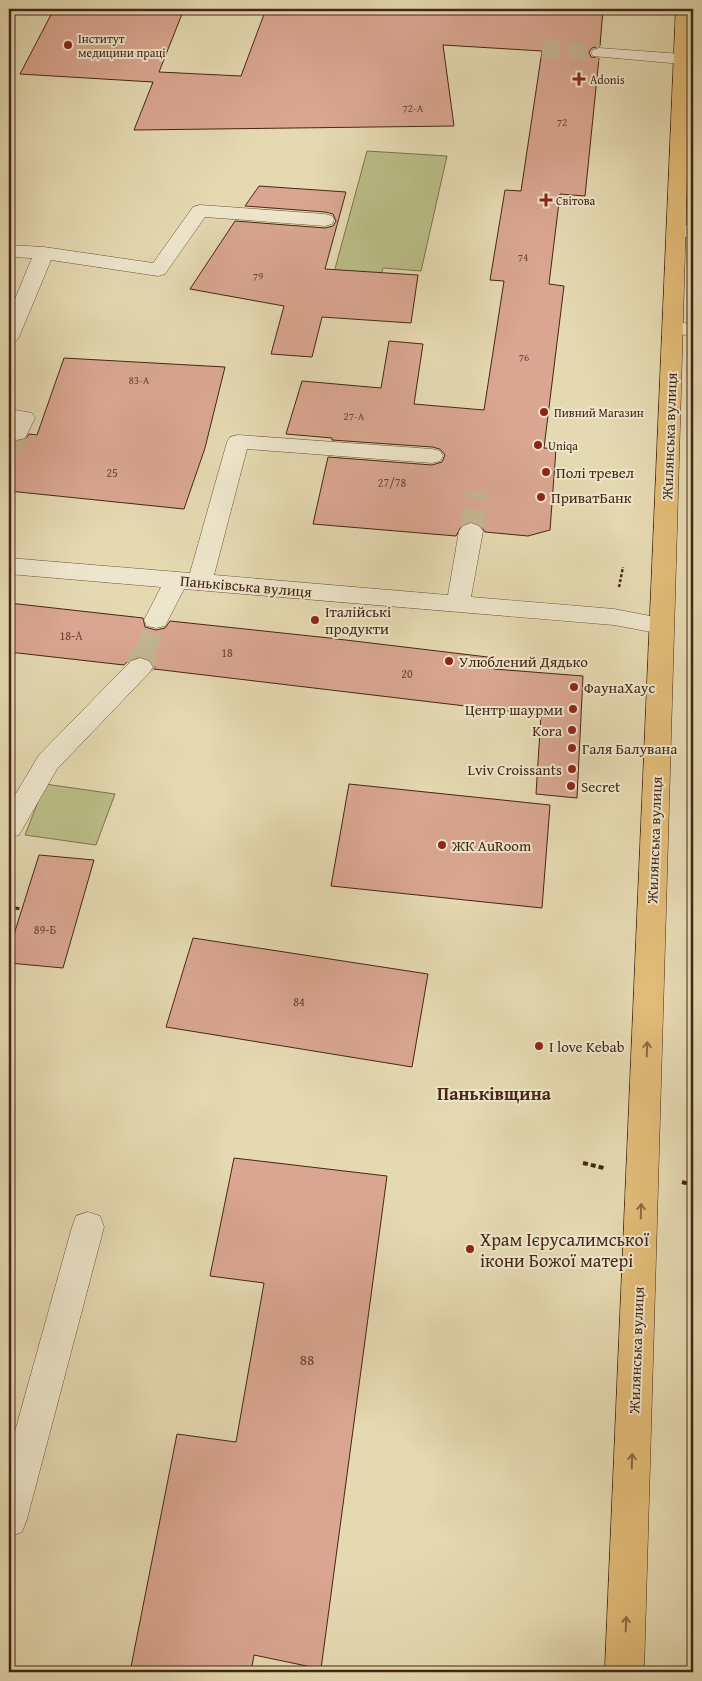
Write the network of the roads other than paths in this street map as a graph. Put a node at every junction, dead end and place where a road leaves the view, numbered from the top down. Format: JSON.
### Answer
{"nodes":[{"id":1,"x":684,"y":9,"type":"edge"},
{"id":2,"x":599,"y":53,"type":"tunnel mouth"},
{"id":3,"x":682,"y":59,"type":"junction"},
{"id":4,"x":325,"y":220,"type":"dead end"},
{"id":5,"x":685,"y":231,"type":"edge"},
{"id":6,"x":9,"y":251,"type":"edge"},
{"id":7,"x":44,"y":253,"type":"junction"},
{"id":8,"x":683,"y":329,"type":"edge"},
{"id":9,"x":9,"y":337,"type":"edge"},
{"id":10,"x":432,"y":456,"type":"dead end"},
{"id":11,"x":471,"y":531,"type":"tunnel mouth"},
{"id":12,"x":9,"y":566,"type":"edge"},
{"id":13,"x":176,"y":580,"type":"junction"},
{"id":14,"x":200,"y":582,"type":"junction"},
{"id":15,"x":458,"y":604,"type":"junction"},
{"id":16,"x":156,"y":620,"type":"tunnel mouth"},
{"id":17,"x":662,"y":626,"type":"junction"},
{"id":18,"x":140,"y":667,"type":"tunnel mouth"},
{"id":19,"x":9,"y":828,"type":"edge"},
{"id":20,"x":88,"y":1227,"type":"dead end"},
{"id":21,"x":9,"y":1519,"type":"edge"},
{"id":22,"x":624,"y":1672,"type":"edge"}],
"edges":[{"from":1,"to":3,"type":"main road","name":"Жилянська вулиця"},
{"from":2,"to":3,"type":"street"},
{"from":3,"to":5,"type":"main road","name":"Жилянська вулиця"},
{"from":4,"to":7,"type":"street"},
{"from":5,"to":8,"type":"main road","name":"Жилянська вулиця"},
{"from":6,"to":7,"type":"street"},
{"from":7,"to":9,"type":"street"},
{"from":8,"to":17,"type":"main road","name":"Жилянська вулиця"},
{"from":10,"to":14,"type":"street"},
{"from":11,"to":15,"type":"street"},
{"from":12,"to":13,"type":"street","name":"Паньківська вулиця"},
{"from":13,"to":14,"type":"street","name":"Паньківська вулиця"},
{"from":13,"to":16,"type":"street"},
{"from":14,"to":15,"type":"street","name":"Паньківська вулиця"},
{"from":15,"to":17,"type":"street","name":"Паньківська вулиця"},
{"from":22,"to":17,"type":"main road","name":"Жилянська вулиця","one_way":true},
{"from":18,"to":19,"type":"street"},
{"from":20,"to":21,"type":"street"}]}
